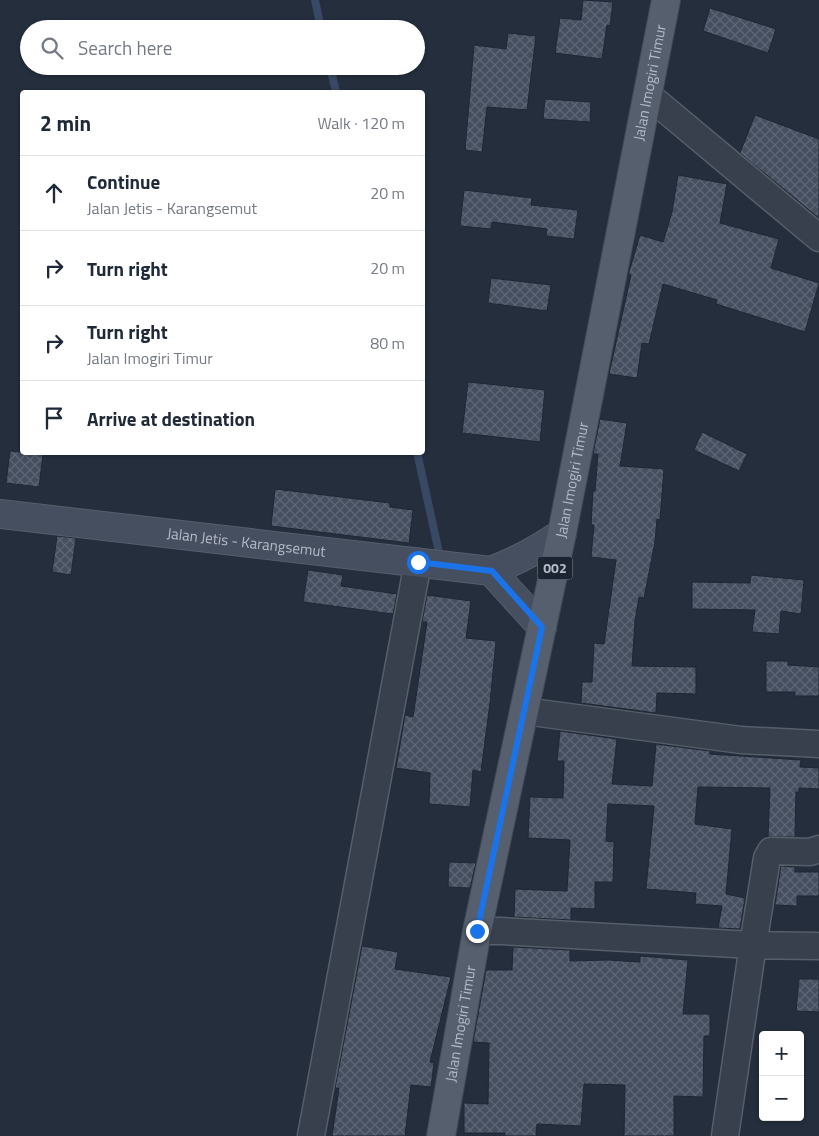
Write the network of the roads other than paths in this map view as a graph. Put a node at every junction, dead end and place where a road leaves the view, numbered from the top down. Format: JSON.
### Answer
{"nodes":[{"id":1,"x":666,"y":0,"type":"edge"},
{"id":2,"x":648,"y":95,"type":"junction"},
{"id":3,"x":819,"y":238,"type":"edge"},
{"id":4,"x":0,"y":514,"type":"edge"},
{"id":5,"x":562,"y":533,"type":"junction"},
{"id":6,"x":418,"y":562,"type":"junction"},
{"id":7,"x":492,"y":571,"type":"junction"},
{"id":8,"x":542,"y":627,"type":"junction"},
{"id":9,"x":524,"y":711,"type":"junction"},
{"id":10,"x":819,"y":744,"type":"edge"},
{"id":11,"x":819,"y":849,"type":"edge"},
{"id":12,"x":477,"y":931,"type":"junction"},
{"id":13,"x":753,"y":945,"type":"junction"},
{"id":14,"x":817,"y":946,"type":"dead end"},
{"id":15,"x":311,"y":1136,"type":"edge"},
{"id":16,"x":441,"y":1136,"type":"edge"},
{"id":17,"x":725,"y":1136,"type":"edge"}],
"edges":[{"from":1,"to":2,"type":"main road","name":"Jalan Imogiri Timur","number":"002"},
{"from":2,"to":3,"type":"street"},
{"from":2,"to":5,"type":"main road","name":"Jalan Imogiri Timur","number":"002"},
{"from":4,"to":6,"type":"main road","name":"Jalan Jetis - Karangsemut"},
{"from":5,"to":7,"type":"main road"},
{"from":5,"to":8,"type":"main road","name":"Jalan Imogiri Timur","number":"002"},
{"from":6,"to":7,"type":"main road","name":"Jalan Jetis - Karangsemut"},
{"from":6,"to":15,"type":"street"},
{"from":7,"to":8,"type":"main road"},
{"from":8,"to":9,"type":"main road","name":"Jalan Imogiri Timur","number":"002"},
{"from":9,"to":10,"type":"street"},
{"from":9,"to":12,"type":"main road","name":"Jalan Imogiri Timur","number":"002"},
{"from":11,"to":13,"type":"street"},
{"from":12,"to":13,"type":"street"},
{"from":12,"to":16,"type":"main road","name":"Jalan Imogiri Timur","number":"002"},
{"from":13,"to":14,"type":"street"},
{"from":13,"to":17,"type":"street"}]}
